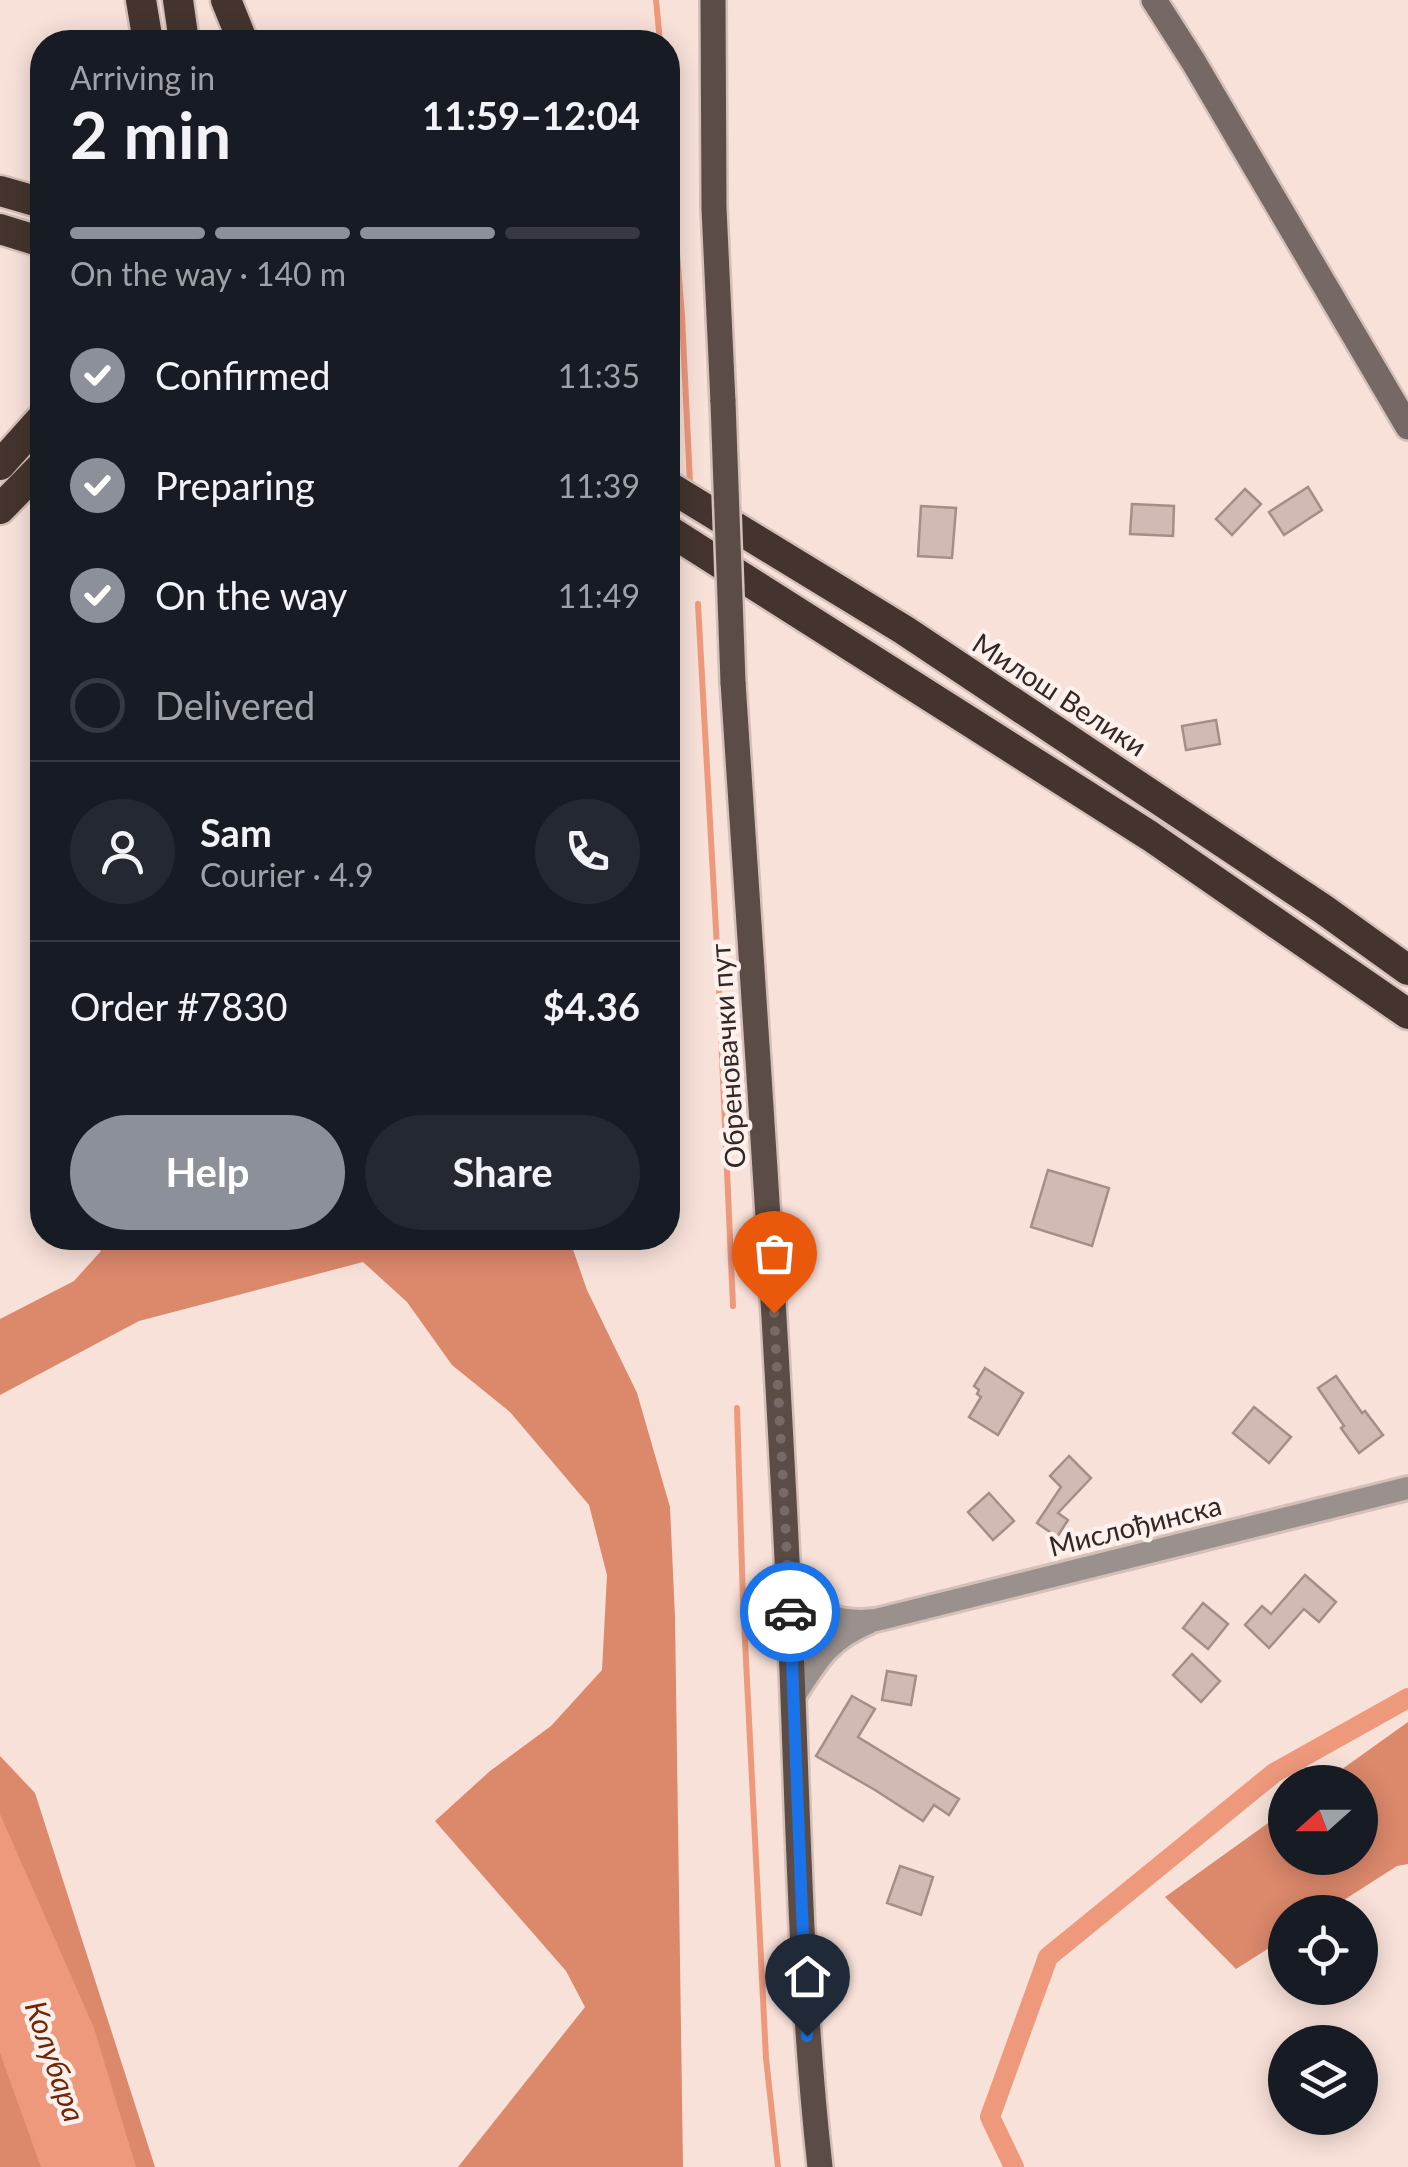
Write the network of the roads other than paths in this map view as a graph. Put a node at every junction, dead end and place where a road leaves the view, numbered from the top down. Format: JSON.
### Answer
{"nodes":[{"id":1,"x":141,"y":0,"type":"edge"},
{"id":2,"x":178,"y":0,"type":"edge"},
{"id":3,"x":226,"y":0,"type":"edge"},
{"id":4,"x":713,"y":0,"type":"edge"},
{"id":5,"x":1154,"y":0,"type":"edge"},
{"id":6,"x":146,"y":30,"type":"edge"},
{"id":7,"x":182,"y":30,"type":"edge"},
{"id":8,"x":238,"y":30,"type":"edge"},
{"id":9,"x":0,"y":190,"type":"edge"},
{"id":10,"x":30,"y":200,"type":"edge"},
{"id":11,"x":0,"y":229,"type":"edge"},
{"id":12,"x":30,"y":238,"type":"edge"},
{"id":13,"x":1408,"y":427,"type":"edge"},
{"id":14,"x":30,"y":431,"type":"edge"},
{"id":15,"x":0,"y":465,"type":"edge"},
{"id":16,"x":30,"y":478,"type":"edge"},
{"id":17,"x":680,"y":493,"type":"edge"},
{"id":18,"x":0,"y":509,"type":"edge"},
{"id":19,"x":680,"y":538,"type":"edge"},
{"id":20,"x":1408,"y":970,"type":"edge"},
{"id":21,"x":1408,"y":1014,"type":"edge"},
{"id":22,"x":1408,"y":1488,"type":"edge"},
{"id":23,"x":789,"y":1600,"type":"junction"},
{"id":24,"x":876,"y":1620,"type":"junction"},
{"id":25,"x":793,"y":1698,"type":"junction"},
{"id":26,"x":820,"y":2167,"type":"edge"}],
"edges":[{"from":1,"to":6,"type":"highway"},
{"from":2,"to":7,"type":"highway"},
{"from":3,"to":8,"type":"highway"},
{"from":4,"to":23,"type":"main road","name":"Обреновачки пут","bridge":true},
{"from":5,"to":13,"type":"main road"},
{"from":9,"to":10,"type":"highway"},
{"from":11,"to":12,"type":"highway"},
{"from":14,"to":15,"type":"highway"},
{"from":16,"to":18,"type":"highway"},
{"from":17,"to":20,"type":"highway","name":"Милош Велики"},
{"from":19,"to":21,"type":"highway"},
{"from":22,"to":24,"type":"street","name":"Мислођинска"},
{"from":23,"to":24,"type":"street","name":"Мислођинска"},
{"from":23,"to":25,"type":"main road","name":"Обреновачки пут"},
{"from":24,"to":25,"type":"street","name":"Мислођинска"},
{"from":25,"to":26,"type":"main road","name":"Обреновачки пут"}]}
